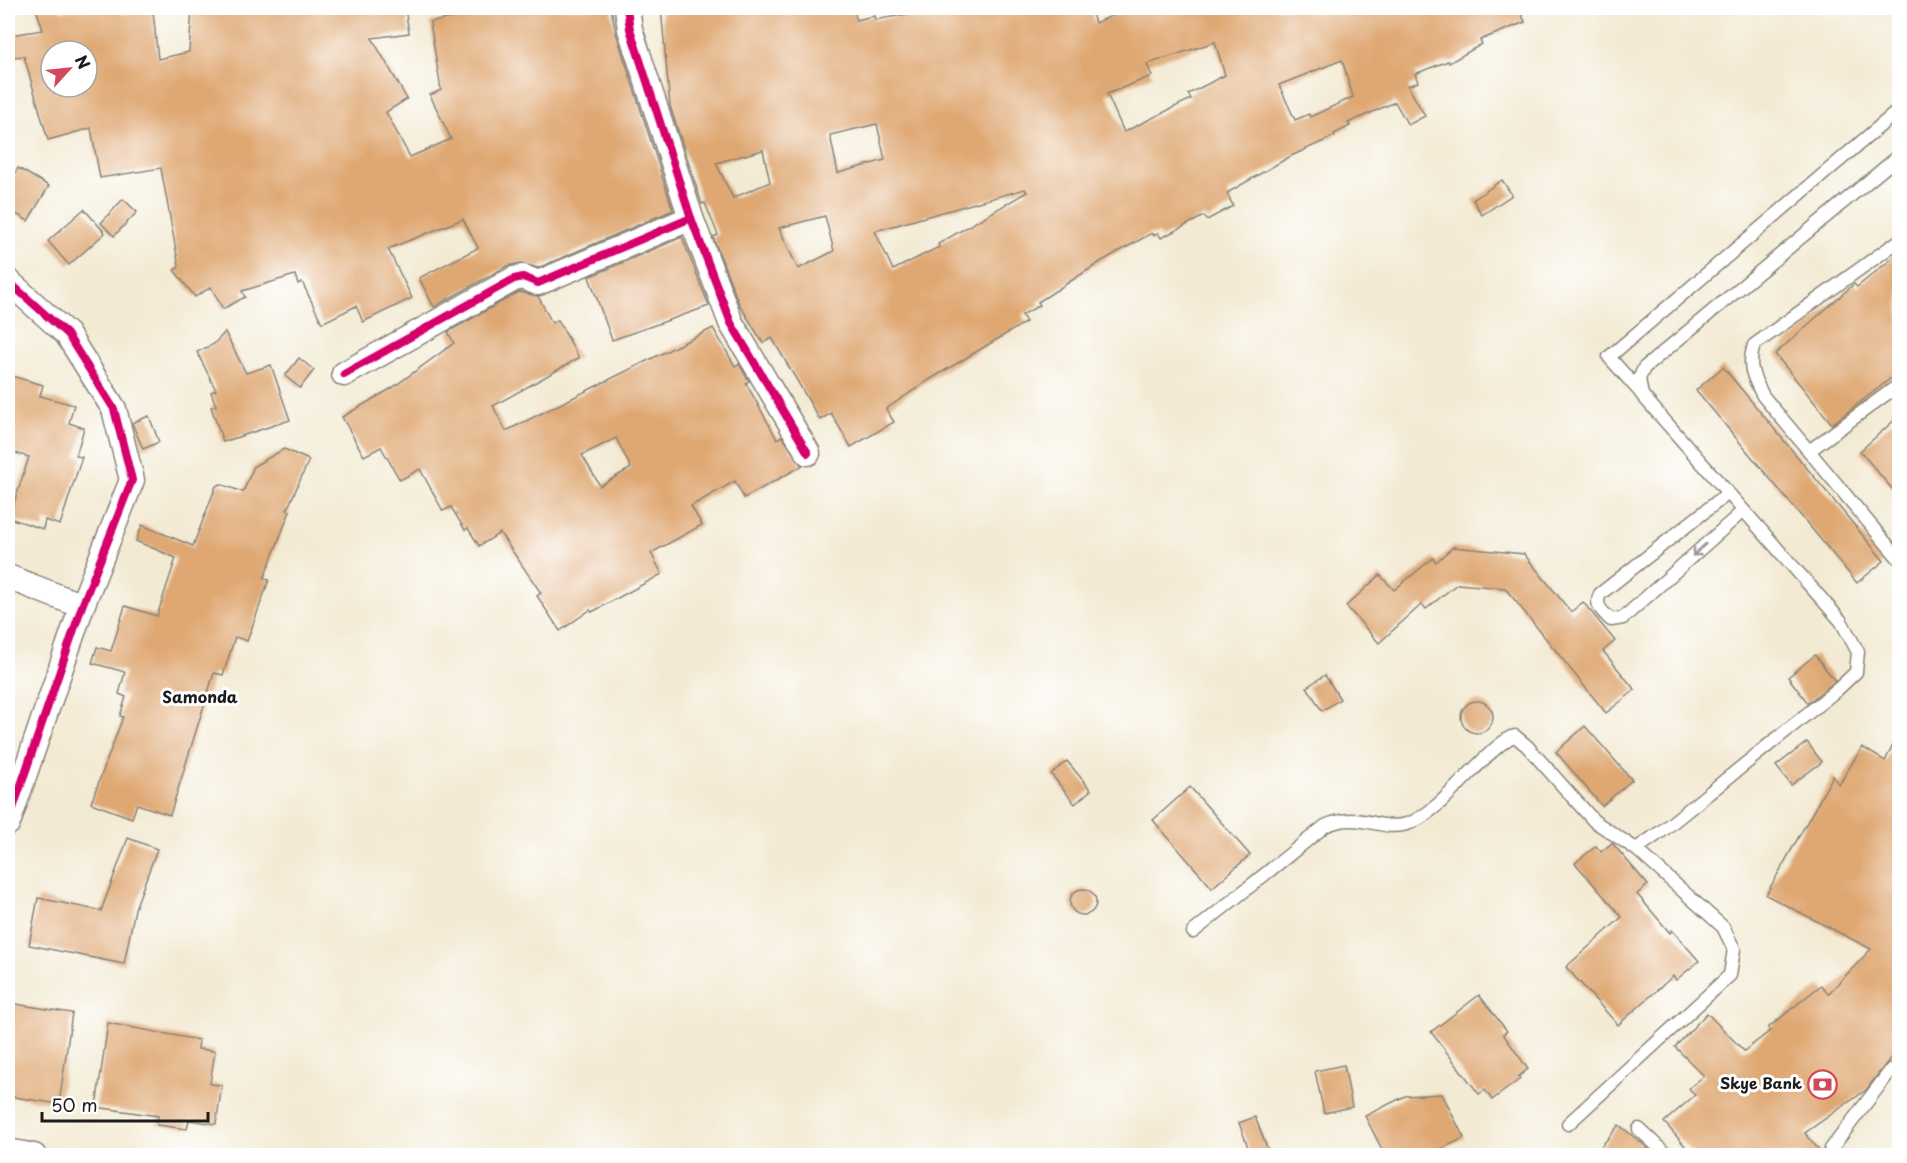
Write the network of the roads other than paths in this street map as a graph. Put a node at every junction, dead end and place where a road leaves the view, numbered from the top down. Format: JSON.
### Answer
{"nodes":[{"id":1,"x":627,"y":8,"type":"edge"},
{"id":2,"x":1899,"y":109,"type":"edge"},
{"id":3,"x":1899,"y":155,"type":"edge"},
{"id":4,"x":691,"y":218,"type":"junction"},
{"id":5,"x":1899,"y":240,"type":"edge"},
{"id":6,"x":8,"y":281,"type":"edge"},
{"id":7,"x":344,"y":374,"type":"dead end"},
{"id":8,"x":1899,"y":384,"type":"edge"},
{"id":9,"x":1642,"y":395,"type":"junction"},
{"id":10,"x":1809,"y":451,"type":"junction"},
{"id":11,"x":808,"y":453,"type":"dead end"},
{"id":12,"x":1727,"y":494,"type":"junction"},
{"id":13,"x":1743,"y":511,"type":"junction"},
{"id":14,"x":1899,"y":560,"type":"edge"},
{"id":15,"x":8,"y":578,"type":"edge"},
{"id":16,"x":82,"y":606,"type":"junction"},
{"id":17,"x":8,"y":823,"type":"edge"},
{"id":18,"x":1636,"y":849,"type":"junction"},
{"id":19,"x":1193,"y":932,"type":"dead end"},
{"id":20,"x":1891,"y":1070,"type":"dead end"},
{"id":21,"x":1568,"y":1124,"type":"dead end"},
{"id":22,"x":1639,"y":1129,"type":"dead end"},
{"id":23,"x":8,"y":1151,"type":"edge"},
{"id":24,"x":34,"y":1155,"type":"edge"},
{"id":25,"x":1668,"y":1155,"type":"edge"},
{"id":26,"x":1831,"y":1155,"type":"edge"}],
"edges":[{"from":1,"to":4,"type":"street"},
{"from":2,"to":9,"type":"lane"},
{"from":3,"to":9,"type":"lane"},
{"from":4,"to":7,"type":"street"},
{"from":4,"to":11,"type":"street"},
{"from":5,"to":10,"type":"lane"},
{"from":6,"to":16,"type":"street"},
{"from":8,"to":10,"type":"lane"},
{"from":9,"to":12,"type":"lane"},
{"from":10,"to":14,"type":"lane"},
{"from":12,"to":13,"type":"lane"},
{"from":13,"to":12,"type":"lane","one_way":true},
{"from":13,"to":18,"type":"lane"},
{"from":15,"to":16,"type":"street"},
{"from":16,"to":17,"type":"street"},
{"from":18,"to":19,"type":"lane"},
{"from":18,"to":21,"type":"lane"},
{"from":20,"to":26,"type":"lane"},
{"from":22,"to":25,"type":"lane"},
{"from":23,"to":24,"type":"street"}]}
